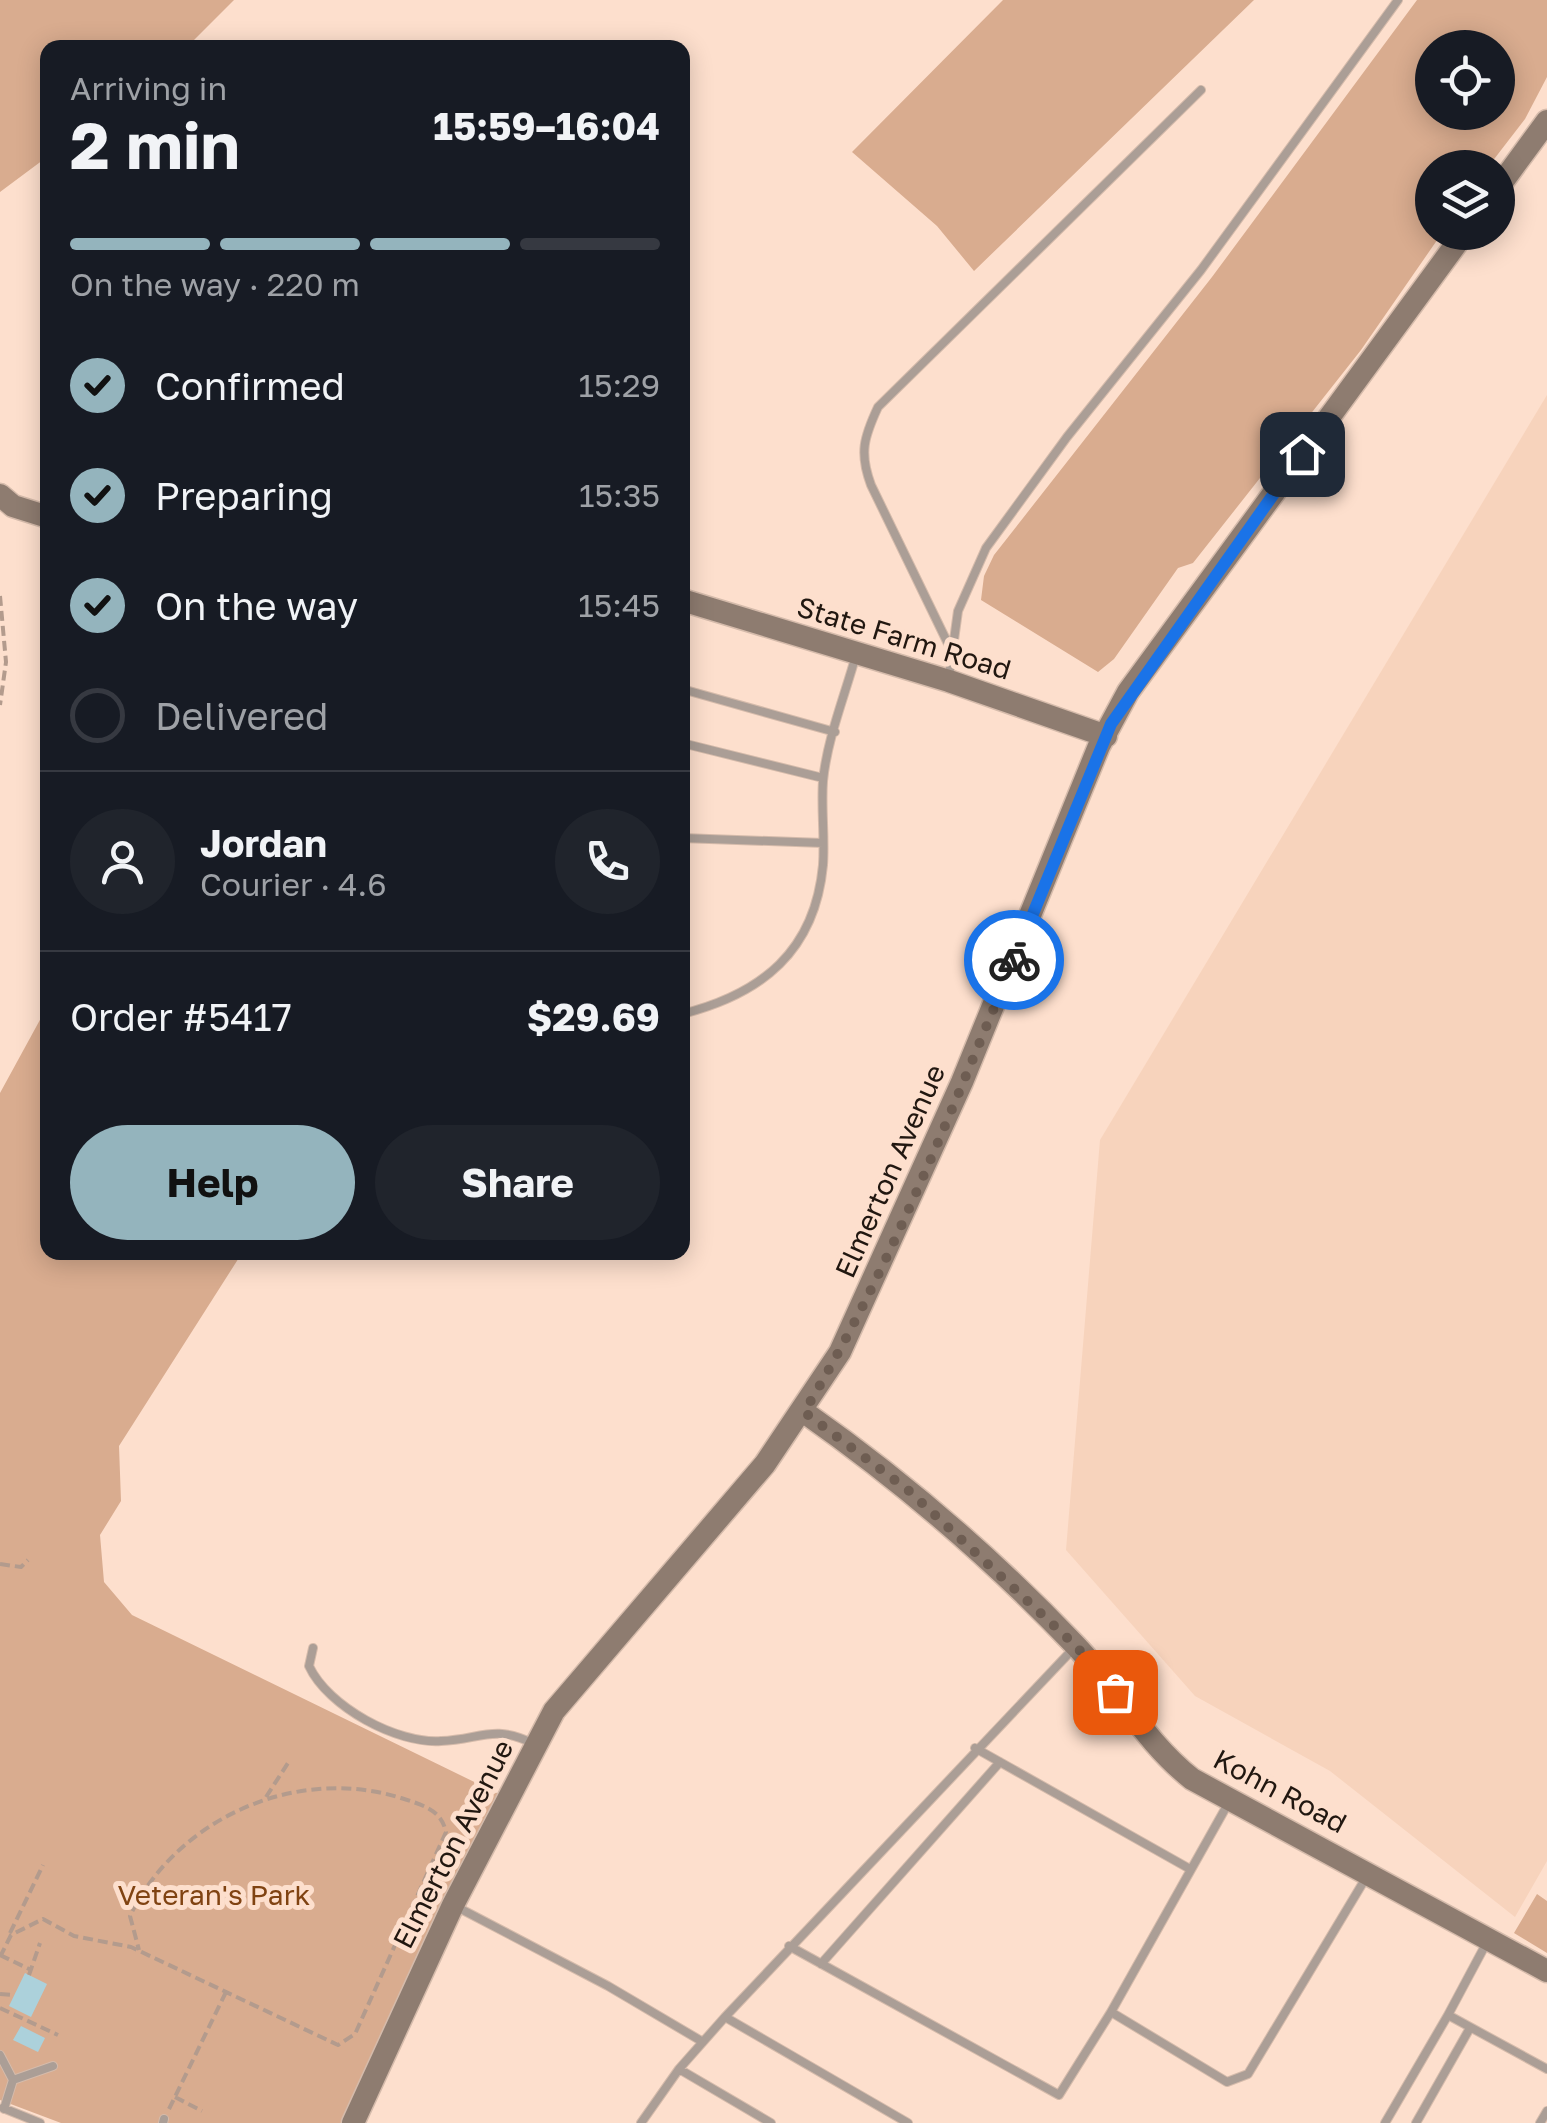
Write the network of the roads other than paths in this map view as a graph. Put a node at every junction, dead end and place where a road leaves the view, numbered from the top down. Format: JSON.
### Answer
{"nodes":[{"id":1,"x":1398,"y":0,"type":"edge"},
{"id":2,"x":1201,"y":90,"type":"dead end"},
{"id":3,"x":1547,"y":121,"type":"edge"},
{"id":4,"x":1515,"y":165,"type":"edge"},
{"id":5,"x":1452,"y":250,"type":"edge"},
{"id":6,"x":0,"y":495,"type":"edge"},
{"id":7,"x":40,"y":514,"type":"edge"},
{"id":8,"x":690,"y":602,"type":"edge"},
{"id":9,"x":856,"y":654,"type":"junction"},
{"id":10,"x":953,"y":654,"type":"junction"},
{"id":11,"x":949,"y":680,"type":"junction"},
{"id":12,"x":690,"y":691,"type":"edge"},
{"id":13,"x":834,"y":732,"type":"junction"},
{"id":14,"x":1106,"y":736,"type":"junction"},
{"id":15,"x":690,"y":745,"type":"edge"},
{"id":16,"x":823,"y":778,"type":"junction"},
{"id":17,"x":690,"y":838,"type":"edge"},
{"id":18,"x":823,"y":843,"type":"junction"},
{"id":19,"x":690,"y":1012,"type":"edge"},
{"id":20,"x":804,"y":1412,"type":"junction"},
{"id":21,"x":1076,"y":1646,"type":"junction"},
{"id":22,"x":313,"y":1648,"type":"dead end"},
{"id":23,"x":536,"y":1745,"type":"junction"},
{"id":24,"x":976,"y":1748,"type":"junction"},
{"id":25,"x":1000,"y":1762,"type":"junction"},
{"id":26,"x":1229,"y":1801,"type":"junction"},
{"id":27,"x":1190,"y":1869,"type":"junction"},
{"id":28,"x":1370,"y":1872,"type":"junction"},
{"id":29,"x":454,"y":1905,"type":"junction"},
{"id":30,"x":1489,"y":1938,"type":"junction"},
{"id":31,"x":789,"y":1946,"type":"junction"},
{"id":32,"x":820,"y":1964,"type":"junction"},
{"id":33,"x":1547,"y":1971,"type":"edge"},
{"id":34,"x":1111,"y":2012,"type":"junction"},
{"id":35,"x":1448,"y":2015,"type":"junction"},
{"id":36,"x":725,"y":2017,"type":"junction"},
{"id":37,"x":1470,"y":2028,"type":"junction"},
{"id":38,"x":702,"y":2042,"type":"junction"},
{"id":39,"x":0,"y":2055,"type":"edge"},
{"id":40,"x":53,"y":2066,"type":"dead end"},
{"id":41,"x":679,"y":2069,"type":"junction"},
{"id":42,"x":1547,"y":2070,"type":"edge"},
{"id":43,"x":13,"y":2080,"type":"junction"},
{"id":44,"x":2,"y":2108,"type":"edge"},
{"id":45,"x":1547,"y":2110,"type":"edge"},
{"id":46,"x":28,"y":2121,"type":"edge"},
{"id":47,"x":40,"y":2123,"type":"edge"},
{"id":48,"x":353,"y":2123,"type":"edge"},
{"id":49,"x":641,"y":2123,"type":"edge"},
{"id":50,"x":771,"y":2123,"type":"edge"},
{"id":51,"x":908,"y":2123,"type":"edge"},
{"id":52,"x":1386,"y":2123,"type":"edge"},
{"id":53,"x":1416,"y":2123,"type":"edge"},
{"id":54,"x":1540,"y":2123,"type":"edge"}],
"edges":[{"from":1,"to":10,"type":"lane"},
{"from":2,"to":10,"type":"lane"},
{"from":3,"to":4,"type":"main road"},
{"from":5,"to":14,"type":"main road","name":"Elmerton Avenue"},
{"from":6,"to":7,"type":"main road"},
{"from":8,"to":9,"type":"main road","name":"State Farm Road"},
{"from":9,"to":11,"type":"main road","name":"State Farm Road"},
{"from":9,"to":13,"type":"lane"},
{"from":10,"to":11,"type":"lane"},
{"from":11,"to":14,"type":"main road","name":"State Farm Road"},
{"from":12,"to":13,"type":"lane"},
{"from":13,"to":16,"type":"lane"},
{"from":14,"to":20,"type":"main road","name":"Elmerton Avenue"},
{"from":15,"to":16,"type":"lane"},
{"from":16,"to":18,"type":"lane"},
{"from":17,"to":18,"type":"lane"},
{"from":18,"to":19,"type":"lane"},
{"from":20,"to":21,"type":"main road","name":"Kohn Road"},
{"from":20,"to":23,"type":"main road","name":"Elmerton Avenue"},
{"from":21,"to":24,"type":"lane"},
{"from":21,"to":26,"type":"main road","name":"Kohn Road"},
{"from":22,"to":23,"type":"lane"},
{"from":23,"to":29,"type":"main road","name":"Elmerton Avenue"},
{"from":24,"to":25,"type":"lane"},
{"from":24,"to":31,"type":"lane"},
{"from":25,"to":27,"type":"lane"},
{"from":25,"to":32,"type":"lane"},
{"from":26,"to":27,"type":"lane"},
{"from":26,"to":28,"type":"main road","name":"Kohn Road"},
{"from":27,"to":34,"type":"lane"},
{"from":28,"to":30,"type":"main road","name":"Kohn Road"},
{"from":28,"to":34,"type":"lane"},
{"from":29,"to":38,"type":"lane"},
{"from":29,"to":48,"type":"main road","name":"Elmerton Avenue"},
{"from":30,"to":33,"type":"main road","name":"Kohn Road"},
{"from":30,"to":35,"type":"lane"},
{"from":31,"to":32,"type":"lane"},
{"from":31,"to":36,"type":"lane"},
{"from":32,"to":34,"type":"lane"},
{"from":35,"to":37,"type":"lane"},
{"from":35,"to":52,"type":"lane"},
{"from":36,"to":38,"type":"lane"},
{"from":36,"to":51,"type":"lane"},
{"from":37,"to":42,"type":"lane"},
{"from":37,"to":53,"type":"lane"},
{"from":38,"to":41,"type":"lane"},
{"from":39,"to":43,"type":"lane"},
{"from":40,"to":43,"type":"lane"},
{"from":41,"to":49,"type":"lane"},
{"from":41,"to":50,"type":"lane"},
{"from":43,"to":44,"type":"lane"},
{"from":44,"to":46,"type":"lane"},
{"from":45,"to":54,"type":"lane"},
{"from":46,"to":47,"type":"lane"}]}
